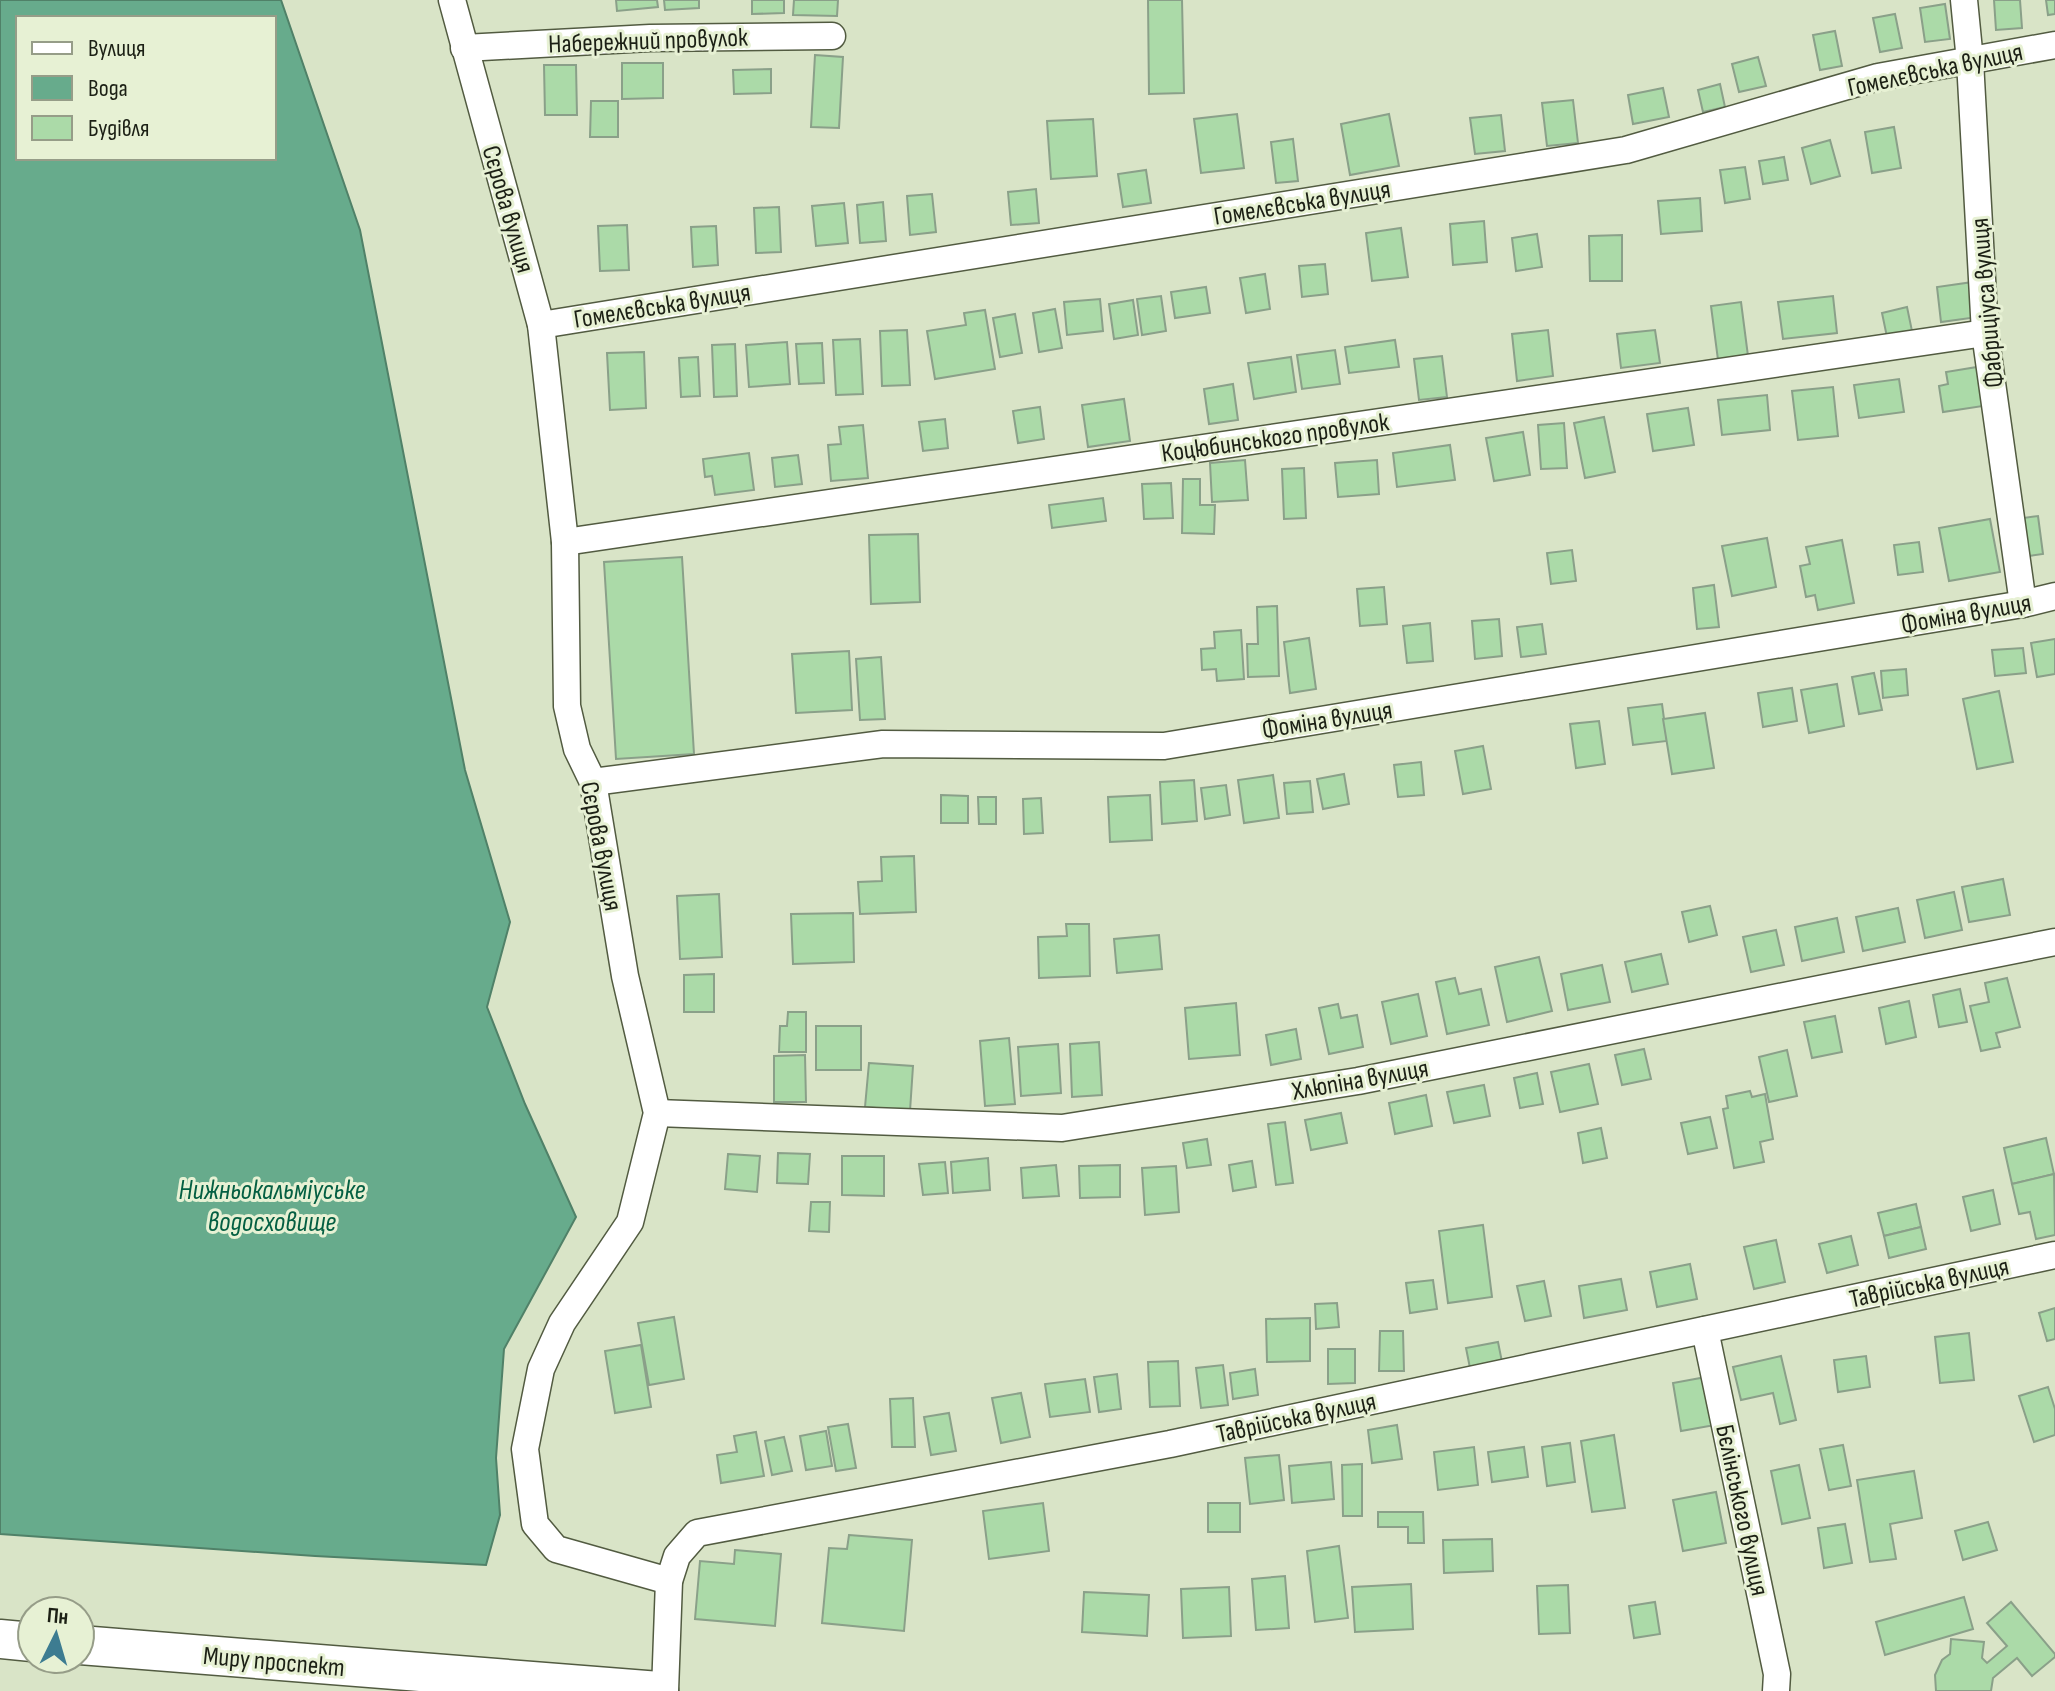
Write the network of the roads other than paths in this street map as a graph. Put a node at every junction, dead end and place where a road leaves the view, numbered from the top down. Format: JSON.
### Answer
{"nodes":[{"id":1,"x":452,"y":0,"type":"edge"},
{"id":2,"x":1964,"y":0,"type":"edge"},
{"id":3,"x":832,"y":36,"type":"dead end"},
{"id":4,"x":2055,"y":45,"type":"edge"},
{"id":5,"x":464,"y":48,"type":"junction"},
{"id":6,"x":1970,"y":61,"type":"junction"},
{"id":7,"x":541,"y":325,"type":"junction"},
{"id":8,"x":1985,"y":333,"type":"junction"},
{"id":9,"x":565,"y":542,"type":"junction"},
{"id":10,"x":2055,"y":596,"type":"edge"},
{"id":11,"x":2023,"y":604,"type":"junction"},
{"id":12,"x":593,"y":782,"type":"junction"},
{"id":13,"x":2055,"y":942,"type":"edge"},
{"id":14,"x":657,"y":1113,"type":"junction"},
{"id":15,"x":2055,"y":1255,"type":"edge"},
{"id":16,"x":1705,"y":1330,"type":"junction"},
{"id":17,"x":669,"y":1581,"type":"junction"},
{"id":18,"x":96,"y":1646,"type":"edge"},
{"id":19,"x":659,"y":1691,"type":"edge"},
{"id":20,"x":665,"y":1691,"type":"edge"},
{"id":21,"x":1776,"y":1691,"type":"edge"}],
"edges":[{"from":1,"to":5,"type":"street","name":"Сєрова вулиця"},
{"from":2,"to":6,"type":"street","name":"Фабриціуса вулиця"},
{"from":3,"to":5,"type":"street","name":"Набережний провулок"},
{"from":4,"to":6,"type":"street","name":"Гомелєвська вулиця"},
{"from":5,"to":7,"type":"street","name":"Сєрова вулиця"},
{"from":6,"to":7,"type":"street","name":"Гомелєвська вулиця"},
{"from":6,"to":8,"type":"street","name":"Фабриціуса вулиця"},
{"from":7,"to":9,"type":"street","name":"Сєрова вулиця"},
{"from":8,"to":9,"type":"street","name":"Коцюбинського провулок"},
{"from":8,"to":11,"type":"street","name":"Фабриціуса вулиця"},
{"from":9,"to":12,"type":"street","name":"Сєрова вулиця"},
{"from":10,"to":11,"type":"street","name":"Фоміна вулиця"},
{"from":11,"to":12,"type":"street","name":"Фоміна вулиця"},
{"from":12,"to":14,"type":"street","name":"Сєрова вулиця"},
{"from":13,"to":14,"type":"street","name":"Хлюпіна вулиця"},
{"from":14,"to":17,"type":"street","name":"Сєрова вулиця"},
{"from":15,"to":16,"type":"street","name":"Таврійська вулиця"},
{"from":16,"to":17,"type":"street","name":"Таврійська вулиця"},
{"from":16,"to":21,"type":"street","name":"Бєлінського вулиця"},
{"from":17,"to":20,"type":"street","name":"Таврійська вулиця"},
{"from":18,"to":19,"type":"main road","name":"Миру проспект"}]}
